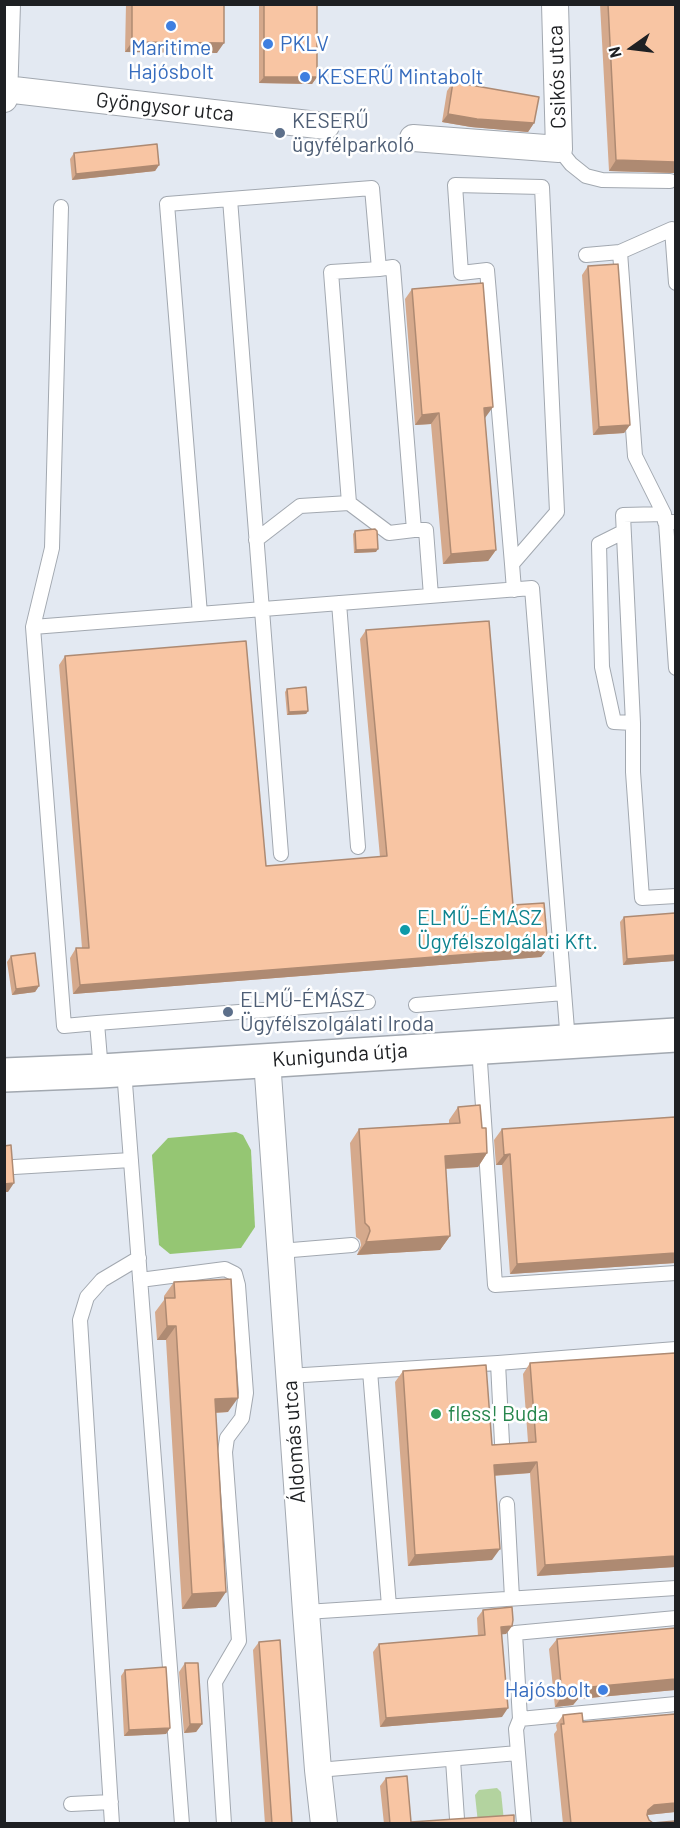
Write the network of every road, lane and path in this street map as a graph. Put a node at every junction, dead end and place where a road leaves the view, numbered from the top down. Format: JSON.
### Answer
{"nodes":[{"id":1,"x":7,"y":4,"type":"edge"},
{"id":2,"x":555,"y":4,"type":"edge"},
{"id":3,"x":5,"y":89,"type":"edge"},
{"id":4,"x":4,"y":99,"type":"edge"},
{"id":5,"x":326,"y":126,"type":"dead end"},
{"id":6,"x":413,"y":138,"type":"dead end"},
{"id":7,"x":560,"y":149,"type":"junction"},
{"id":8,"x":670,"y":181,"type":"edge"},
{"id":9,"x":230,"y":200,"type":"junction"},
{"id":10,"x":60,"y":207,"type":"dead end"},
{"id":11,"x":674,"y":229,"type":"edge"},
{"id":12,"x":620,"y":252,"type":"junction"},
{"id":13,"x":586,"y":255,"type":"dead end"},
{"id":14,"x":379,"y":268,"type":"junction"},
{"id":15,"x":675,"y":283,"type":"edge"},
{"id":16,"x":349,"y":503,"type":"junction"},
{"id":17,"x":668,"y":519,"type":"edge"},
{"id":18,"x":414,"y":530,"type":"junction"},
{"id":19,"x":623,"y":532,"type":"junction"},
{"id":20,"x":256,"y":540,"type":"junction"},
{"id":21,"x":512,"y":564,"type":"junction"},
{"id":22,"x":514,"y":590,"type":"junction"},
{"id":23,"x":431,"y":596,"type":"junction"},
{"id":24,"x":339,"y":603,"type":"junction"},
{"id":25,"x":262,"y":609,"type":"junction"},
{"id":26,"x":200,"y":614,"type":"junction"},
{"id":27,"x":33,"y":627,"type":"junction"},
{"id":28,"x":675,"y":668,"type":"edge"},
{"id":29,"x":633,"y":723,"type":"junction"},
{"id":30,"x":358,"y":847,"type":"dead end"},
{"id":31,"x":281,"y":854,"type":"dead end"},
{"id":32,"x":675,"y":896,"type":"edge"},
{"id":33,"x":564,"y":993,"type":"junction"},
{"id":34,"x":368,"y":1002,"type":"dead end"},
{"id":35,"x":416,"y":1005,"type":"dead end"},
{"id":36,"x":97,"y":1023,"type":"junction"},
{"id":37,"x":675,"y":1035,"type":"edge"},
{"id":38,"x":568,"y":1042,"type":"junction"},
{"id":39,"x":479,"y":1047,"type":"junction"},
{"id":40,"x":267,"y":1060,"type":"junction"},
{"id":41,"x":112,"y":1070,"type":"junction"},
{"id":42,"x":4,"y":1076,"type":"edge"},
{"id":43,"x":131,"y":1160,"type":"junction"},
{"id":44,"x":14,"y":1167,"type":"edge"},
{"id":45,"x":352,"y":1245,"type":"dead end"},
{"id":46,"x":280,"y":1251,"type":"junction"},
{"id":47,"x":139,"y":1258,"type":"junction"},
{"id":48,"x":675,"y":1274,"type":"edge"},
{"id":49,"x":140,"y":1280,"type":"junction"},
{"id":50,"x":675,"y":1349,"type":"edge"},
{"id":51,"x":498,"y":1363,"type":"junction"},
{"id":52,"x":370,"y":1371,"type":"junction"},
{"id":53,"x":288,"y":1376,"type":"junction"},
{"id":54,"x":502,"y":1443,"type":"edge"},
{"id":55,"x":507,"y":1504,"type":"dead end"},
{"id":56,"x":675,"y":1588,"type":"edge"},
{"id":57,"x":512,"y":1599,"type":"junction"},
{"id":58,"x":389,"y":1606,"type":"junction"},
{"id":59,"x":306,"y":1612,"type":"junction"},
{"id":60,"x":675,"y":1617,"type":"edge"},
{"id":61,"x":675,"y":1704,"type":"edge"},
{"id":62,"x":520,"y":1719,"type":"junction"},
{"id":63,"x":518,"y":1753,"type":"junction"},
{"id":64,"x":453,"y":1760,"type":"junction"},
{"id":65,"x":318,"y":1770,"type":"junction"},
{"id":66,"x":111,"y":1802,"type":"junction"},
{"id":67,"x":71,"y":1804,"type":"dead end"},
{"id":68,"x":457,"y":1819,"type":"edge"},
{"id":69,"x":112,"y":1824,"type":"edge"},
{"id":70,"x":182,"y":1824,"type":"edge"},
{"id":71,"x":224,"y":1824,"type":"edge"},
{"id":72,"x":324,"y":1824,"type":"edge"},
{"id":73,"x":524,"y":1824,"type":"edge"}],
"edges":[{"from":1,"to":3,"type":"street"},
{"from":2,"to":7,"type":"street","name":"Csikós utca"},
{"from":3,"to":4,"type":"street"},
{"from":3,"to":5,"type":"street","name":"Gyöngysor utca"},
{"from":6,"to":7,"type":"street"},
{"from":7,"to":8,"type":"lane"},
{"from":9,"to":14,"type":"lane"},
{"from":9,"to":20,"type":"lane"},
{"from":9,"to":26,"type":"lane"},
{"from":10,"to":27,"type":"lane"},
{"from":11,"to":12,"type":"lane"},
{"from":11,"to":15,"type":"lane"},
{"from":12,"to":13,"type":"lane"},
{"from":12,"to":17,"type":"lane"},
{"from":14,"to":16,"type":"lane"},
{"from":14,"to":18,"type":"lane"},
{"from":16,"to":18,"type":"lane"},
{"from":16,"to":20,"type":"lane"},
{"from":17,"to":19,"type":"lane"},
{"from":17,"to":28,"type":"lane"},
{"from":18,"to":23,"type":"lane"},
{"from":19,"to":29,"type":"lane"},
{"from":19,"to":29,"type":"lane"},
{"from":20,"to":25,"type":"lane"},
{"from":21,"to":21,"type":"lane"},
{"from":21,"to":22,"type":"lane"},
{"from":22,"to":23,"type":"lane"},
{"from":22,"to":33,"type":"lane"},
{"from":23,"to":24,"type":"lane"},
{"from":24,"to":25,"type":"lane"},
{"from":24,"to":30,"type":"lane"},
{"from":25,"to":26,"type":"lane"},
{"from":25,"to":31,"type":"lane"},
{"from":26,"to":27,"type":"lane"},
{"from":27,"to":36,"type":"lane"},
{"from":29,"to":32,"type":"lane"},
{"from":33,"to":35,"type":"lane"},
{"from":33,"to":38,"type":"lane"},
{"from":34,"to":36,"type":"lane"},
{"from":36,"to":41,"type":"lane"},
{"from":37,"to":38,"type":"street","name":"Kunigunda útja"},
{"from":38,"to":39,"type":"street","name":"Kunigunda útja"},
{"from":39,"to":40,"type":"street","name":"Kunigunda útja"},
{"from":39,"to":48,"type":"lane"},
{"from":40,"to":41,"type":"street","name":"Kunigunda útja"},
{"from":40,"to":46,"type":"street","name":"Áldomás utca"},
{"from":41,"to":42,"type":"street","name":"Kunigunda útja"},
{"from":41,"to":43,"type":"lane"},
{"from":43,"to":44,"type":"lane"},
{"from":43,"to":47,"type":"lane"},
{"from":45,"to":46,"type":"lane"},
{"from":46,"to":53,"type":"street","name":"Áldomás utca"},
{"from":47,"to":49,"type":"lane"},
{"from":47,"to":66,"type":"lane"},
{"from":49,"to":70,"type":"lane"},
{"from":49,"to":71,"type":"lane"},
{"from":50,"to":51,"type":"lane"},
{"from":51,"to":52,"type":"lane"},
{"from":51,"to":54,"type":"lane"},
{"from":52,"to":53,"type":"lane"},
{"from":52,"to":58,"type":"lane"},
{"from":53,"to":59,"type":"street","name":"Áldomás utca"},
{"from":55,"to":57,"type":"lane"},
{"from":56,"to":57,"type":"lane"},
{"from":57,"to":58,"type":"lane"},
{"from":58,"to":59,"type":"lane"},
{"from":59,"to":65,"type":"street","name":"Áldomás utca"},
{"from":60,"to":62,"type":"lane"},
{"from":61,"to":62,"type":"lane"},
{"from":62,"to":63,"type":"lane"},
{"from":63,"to":64,"type":"lane"},
{"from":63,"to":73,"type":"lane"},
{"from":64,"to":65,"type":"lane"},
{"from":64,"to":68,"type":"lane"},
{"from":65,"to":72,"type":"street","name":"Áldomás utca"},
{"from":66,"to":67,"type":"lane"},
{"from":66,"to":69,"type":"lane"}]}
